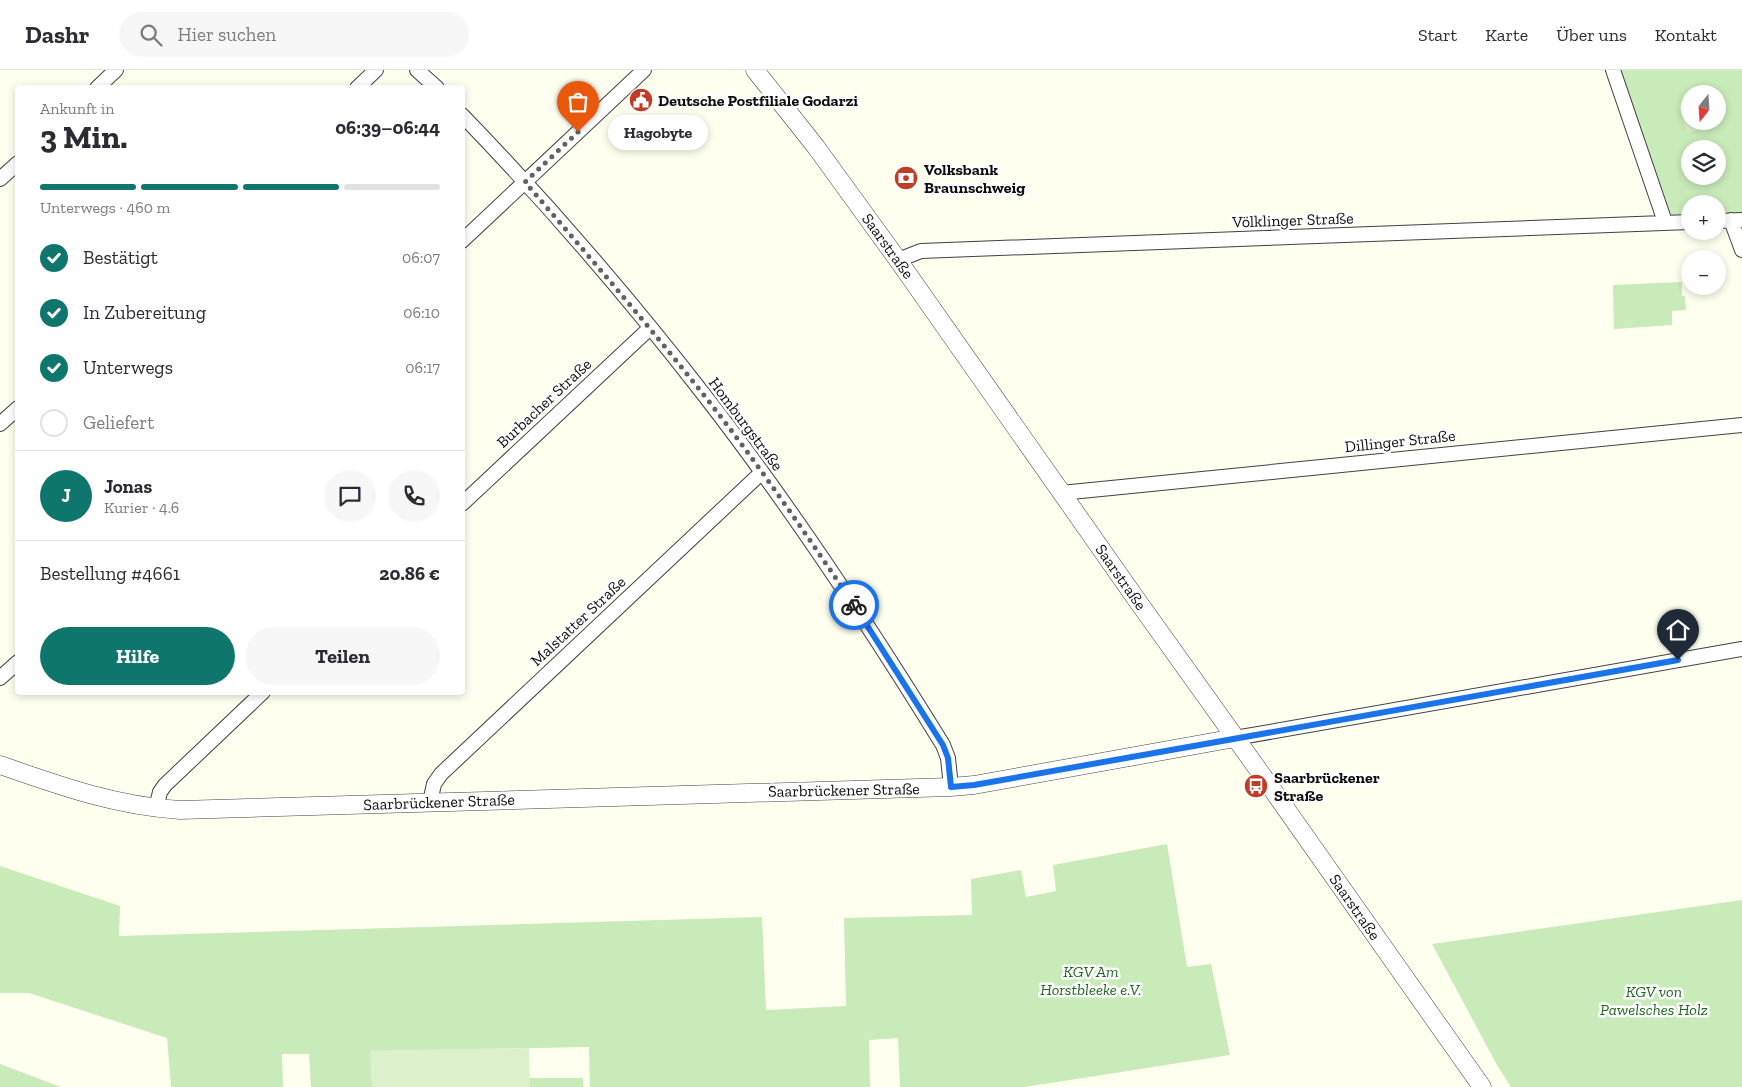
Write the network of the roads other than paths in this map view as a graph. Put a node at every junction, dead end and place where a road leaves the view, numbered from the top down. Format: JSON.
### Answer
{"nodes":[{"id":1,"x":116,"y":70,"type":"edge"},
{"id":2,"x":376,"y":70,"type":"edge"},
{"id":3,"x":418,"y":70,"type":"edge"},
{"id":4,"x":644,"y":70,"type":"edge"},
{"id":5,"x":756,"y":70,"type":"edge"},
{"id":6,"x":1613,"y":70,"type":"edge"},
{"id":7,"x":100,"y":85,"type":"edge"},
{"id":8,"x":360,"y":85,"type":"edge"},
{"id":9,"x":434,"y":85,"type":"edge"},
{"id":10,"x":465,"y":118,"type":"edge"},
{"id":11,"x":15,"y":166,"type":"edge"},
{"id":12,"x":0,"y":179,"type":"edge"},
{"id":13,"x":525,"y":182,"type":"junction"},
{"id":14,"x":1730,"y":220,"type":"edge"},
{"id":15,"x":1665,"y":222,"type":"junction"},
{"id":16,"x":1681,"y":222,"type":"edge"},
{"id":17,"x":465,"y":238,"type":"edge"},
{"id":18,"x":1742,"y":250,"type":"edge"},
{"id":19,"x":898,"y":260,"type":"junction"},
{"id":20,"x":650,"y":328,"type":"junction"},
{"id":21,"x":15,"y":411,"type":"edge"},
{"id":22,"x":0,"y":424,"type":"edge"},
{"id":23,"x":1742,"y":424,"type":"edge"},
{"id":24,"x":761,"y":473,"type":"junction"},
{"id":25,"x":1061,"y":493,"type":"junction"},
{"id":26,"x":465,"y":501,"type":"edge"},
{"id":27,"x":1742,"y":649,"type":"edge"},
{"id":28,"x":15,"y":665,"type":"edge"},
{"id":29,"x":0,"y":678,"type":"edge"},
{"id":30,"x":260,"y":695,"type":"edge"},
{"id":31,"x":1235,"y":738,"type":"junction"},
{"id":32,"x":0,"y":765,"type":"edge"},
{"id":33,"x":951,"y":787,"type":"junction"},
{"id":34,"x":430,"y":802,"type":"junction"},
{"id":35,"x":156,"y":808,"type":"junction"},
{"id":36,"x":1482,"y":1087,"type":"edge"}],
"edges":[{"from":1,"to":7,"type":"street"},
{"from":2,"to":8,"type":"street"},
{"from":3,"to":9,"type":"street"},
{"from":4,"to":13,"type":"street"},
{"from":5,"to":19,"type":"street","name":"Saarstraße"},
{"from":6,"to":15,"type":"street"},
{"from":10,"to":13,"type":"street","name":"Homburgstraße"},
{"from":11,"to":12,"type":"street"},
{"from":13,"to":17,"type":"street"},
{"from":13,"to":20,"type":"street","name":"Homburgstraße"},
{"from":14,"to":18,"type":"street"},
{"from":15,"to":16,"type":"street","name":"Völklinger Straße"},
{"from":15,"to":19,"type":"street","name":"Völklinger Straße"},
{"from":19,"to":25,"type":"street","name":"Saarstraße"},
{"from":20,"to":24,"type":"street","name":"Homburgstraße"},
{"from":20,"to":26,"type":"street","name":"Burbacher Straße"},
{"from":21,"to":22,"type":"street"},
{"from":23,"to":25,"type":"street","name":"Dillinger Straße"},
{"from":24,"to":33,"type":"street","name":"Homburgstraße"},
{"from":24,"to":34,"type":"street","name":"Malstatter Straße"},
{"from":25,"to":31,"type":"street","name":"Saarstraße"},
{"from":27,"to":31,"type":"street","name":"Saarbrückener Straße"},
{"from":28,"to":29,"type":"street"},
{"from":30,"to":35,"type":"street"},
{"from":31,"to":33,"type":"street","name":"Saarbrückener Straße"},
{"from":31,"to":36,"type":"street","name":"Saarstraße"},
{"from":32,"to":35,"type":"street","name":"Saarbrückener Straße"},
{"from":33,"to":34,"type":"street","name":"Saarbrückener Straße"},
{"from":34,"to":35,"type":"street","name":"Saarbrückener Straße"}]}
